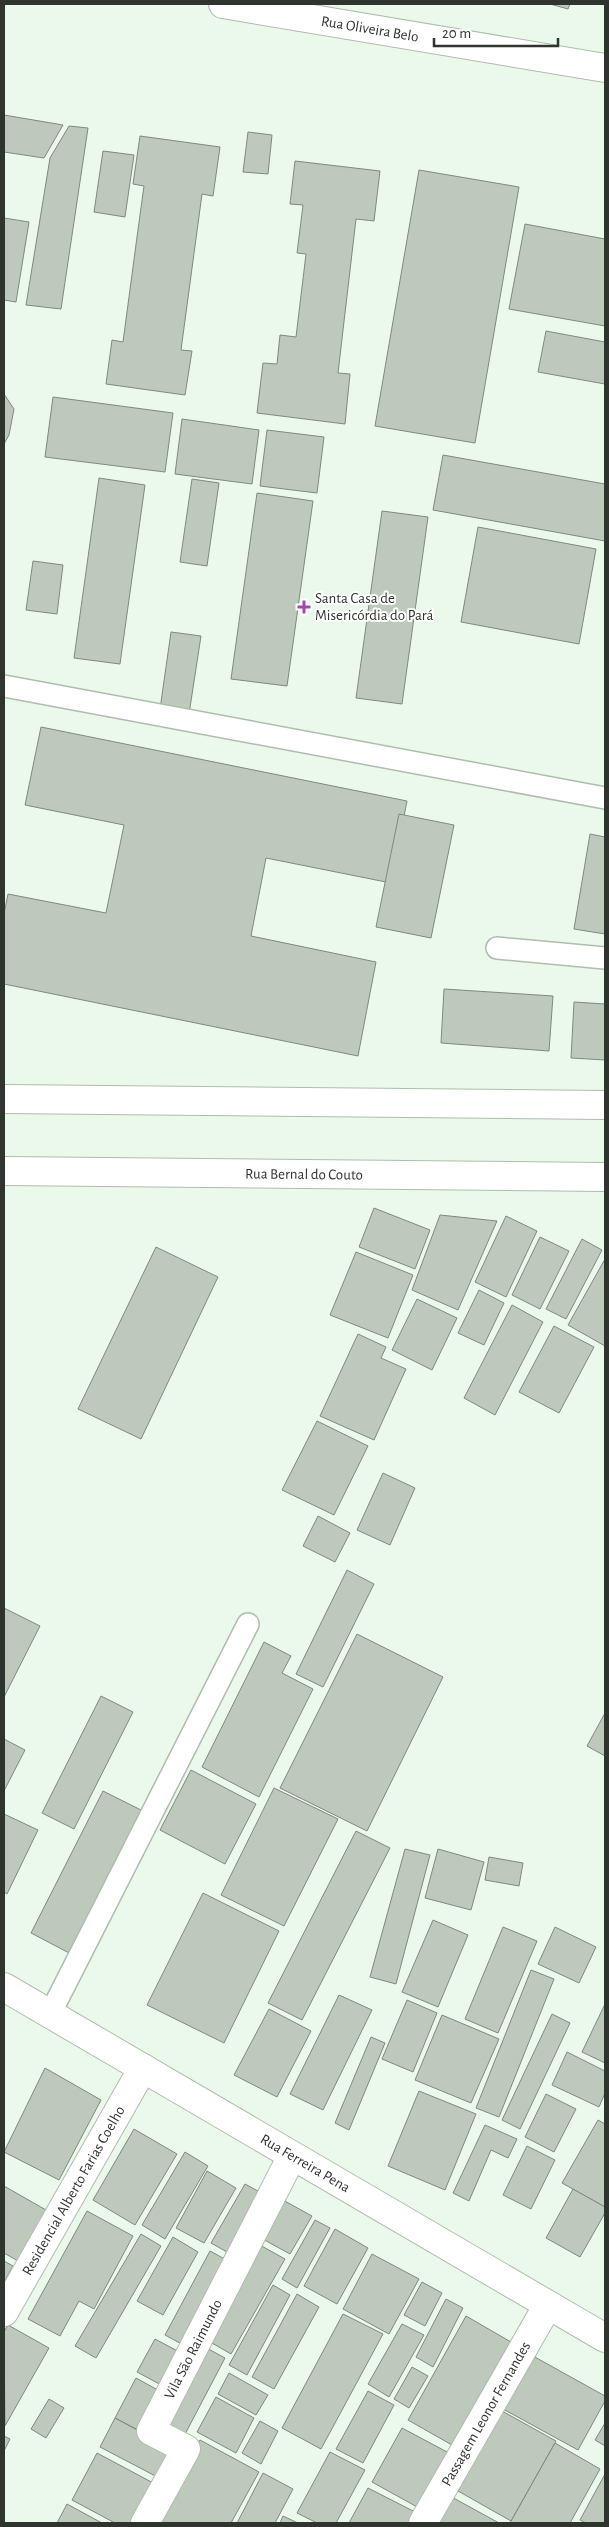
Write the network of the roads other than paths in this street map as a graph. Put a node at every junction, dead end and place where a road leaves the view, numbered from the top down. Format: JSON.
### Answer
{"nodes":[{"id":1,"x":223,"y":4,"type":"edge"},
{"id":2,"x":605,"y":68,"type":"edge"},
{"id":3,"x":4,"y":686,"type":"edge"},
{"id":4,"x":605,"y":798,"type":"edge"},
{"id":5,"x":497,"y":948,"type":"dead end"},
{"id":6,"x":605,"y":958,"type":"edge"},
{"id":7,"x":4,"y":1099,"type":"edge"},
{"id":8,"x":605,"y":1105,"type":"edge"},
{"id":9,"x":4,"y":1171,"type":"edge"},
{"id":10,"x":605,"y":1177,"type":"edge"},
{"id":11,"x":248,"y":1624,"type":"dead end"},
{"id":12,"x":4,"y":1988,"type":"edge"},
{"id":13,"x":50,"y":2014,"type":"junction"},
{"id":14,"x":143,"y":2068,"type":"junction"},
{"id":15,"x":292,"y":2156,"type":"junction"},
{"id":16,"x":548,"y":2305,"type":"junction"},
{"id":17,"x":4,"y":2312,"type":"edge"},
{"id":18,"x":605,"y":2338,"type":"edge"},
{"id":19,"x":145,"y":2523,"type":"edge"},
{"id":20,"x":423,"y":2523,"type":"edge"}],
"edges":[{"from":1,"to":2,"type":"street","name":"Rua Oliveira Belo"},
{"from":3,"to":4,"type":"lane"},
{"from":5,"to":6,"type":"lane"},
{"from":7,"to":8,"type":"street"},
{"from":9,"to":10,"type":"street","name":"Rua Bernal do Couto"},
{"from":11,"to":13,"type":"lane"},
{"from":12,"to":13,"type":"street","name":"Rua Ferreira Pena"},
{"from":13,"to":14,"type":"street","name":"Rua Ferreira Pena"},
{"from":14,"to":15,"type":"street","name":"Rua Ferreira Pena"},
{"from":14,"to":17,"type":"street","name":"Residencial Alberto Farias Coelho"},
{"from":15,"to":16,"type":"street","name":"Rua Ferreira Pena"},
{"from":15,"to":19,"type":"street","name":"Vila São Raimundo"},
{"from":16,"to":18,"type":"street","name":"Rua Ferreira Pena"},
{"from":16,"to":20,"type":"street","name":"Passagem Leonor Fernandes"}]}
